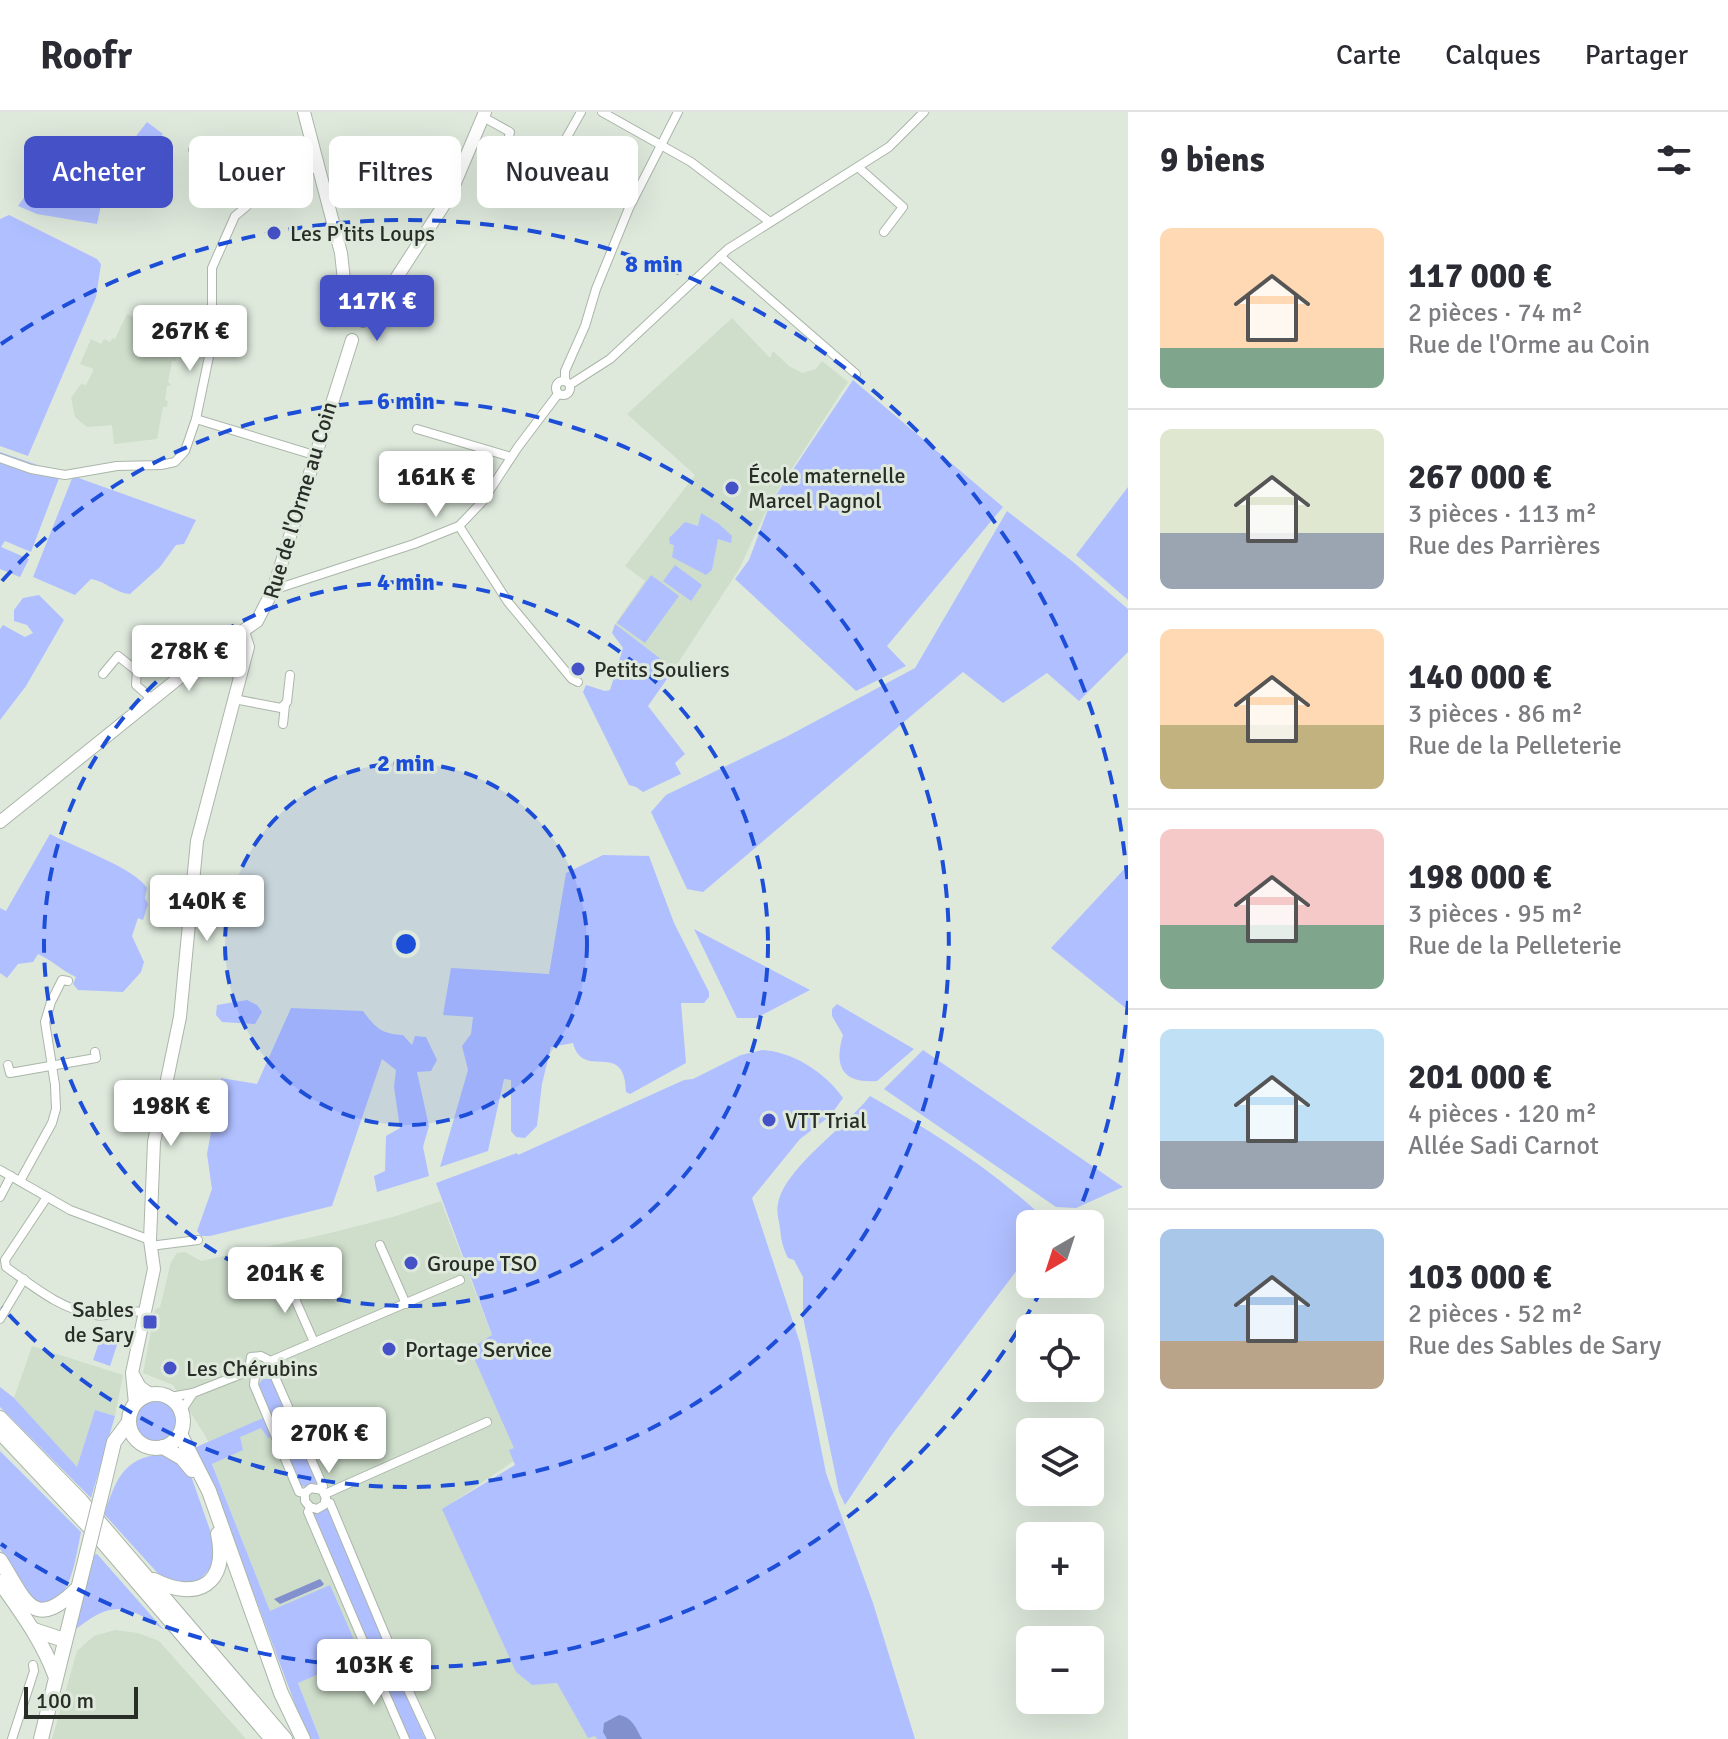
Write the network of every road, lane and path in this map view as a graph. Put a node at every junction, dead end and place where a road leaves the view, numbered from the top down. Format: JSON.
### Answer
{"nodes":[{"id":1,"x":304,"y":112,"type":"edge"},
{"id":2,"x":581,"y":112,"type":"edge"},
{"id":3,"x":602,"y":112,"type":"edge"},
{"id":4,"x":678,"y":112,"type":"edge"},
{"id":5,"x":924,"y":112,"type":"edge"},
{"id":6,"x":484,"y":115,"type":"edge"},
{"id":7,"x":660,"y":145,"type":"junction"},
{"id":8,"x":858,"y":167,"type":"junction"},
{"id":9,"x":319,"y":168,"type":"junction"},
{"id":10,"x":313,"y":169,"type":"edge"},
{"id":11,"x":245,"y":208,"type":"edge"},
{"id":12,"x":770,"y":222,"type":"junction"},
{"id":13,"x":884,"y":232,"type":"dead end"},
{"id":14,"x":720,"y":256,"type":"junction"},
{"id":15,"x":357,"y":320,"type":"junction"},
{"id":16,"x":856,"y":374,"type":"dead end"},
{"id":17,"x":568,"y":382,"type":"junction"},
{"id":18,"x":196,"y":419,"type":"junction"},
{"id":19,"x":417,"y":429,"type":"dead end"},
{"id":20,"x":314,"y":455,"type":"junction"},
{"id":21,"x":511,"y":457,"type":"junction"},
{"id":22,"x":0,"y":458,"type":"edge"},
{"id":23,"x":459,"y":526,"type":"junction"},
{"id":24,"x":273,"y":590,"type":"junction"},
{"id":25,"x":243,"y":632,"type":"junction"},
{"id":26,"x":103,"y":674,"type":"dead end"},
{"id":27,"x":290,"y":675,"type":"dead end"},
{"id":28,"x":578,"y":682,"type":"dead end"},
{"id":29,"x":234,"y":699,"type":"junction"},
{"id":30,"x":153,"y":700,"type":"junction"},
{"id":31,"x":285,"y":705,"type":"junction"},
{"id":32,"x":283,"y":724,"type":"dead end"},
{"id":33,"x":0,"y":822,"type":"edge"},
{"id":34,"x":68,"y":981,"type":"dead end"},
{"id":35,"x":95,"y":1052,"type":"dead end"},
{"id":36,"x":8,"y":1065,"type":"dead end"},
{"id":37,"x":51,"y":1067,"type":"junction"},
{"id":38,"x":0,"y":1170,"type":"edge"},
{"id":39,"x":15,"y":1178,"type":"junction"},
{"id":40,"x":0,"y":1197,"type":"edge"},
{"id":41,"x":47,"y":1197,"type":"junction"},
{"id":42,"x":153,"y":1240,"type":"junction"},
{"id":43,"x":198,"y":1240,"type":"dead end"},
{"id":44,"x":380,"y":1245,"type":"dead end"},
{"id":45,"x":284,"y":1274,"type":"dead end"},
{"id":46,"x":24,"y":1279,"type":"junction"},
{"id":47,"x":460,"y":1280,"type":"dead end"},
{"id":48,"x":406,"y":1304,"type":"junction"},
{"id":49,"x":146,"y":1313,"type":"junction"},
{"id":50,"x":0,"y":1319,"type":"edge"},
{"id":51,"x":314,"y":1342,"type":"junction"},
{"id":52,"x":268,"y":1365,"type":"junction"},
{"id":53,"x":132,"y":1373,"type":"junction"},
{"id":54,"x":252,"y":1373,"type":"junction"},
{"id":55,"x":193,"y":1393,"type":"junction"},
{"id":56,"x":150,"y":1394,"type":"junction"},
{"id":57,"x":170,"y":1397,"type":"junction"},
{"id":58,"x":135,"y":1404,"type":"junction"},
{"id":59,"x":182,"y":1410,"type":"junction"},
{"id":60,"x":0,"y":1418,"type":"edge"},
{"id":61,"x":129,"y":1422,"type":"junction"},
{"id":62,"x":487,"y":1422,"type":"dead end"},
{"id":63,"x":0,"y":1432,"type":"edge"},
{"id":64,"x":180,"y":1434,"type":"junction"},
{"id":65,"x":136,"y":1439,"type":"junction"},
{"id":66,"x":7,"y":1444,"type":"edge"},
{"id":67,"x":163,"y":1447,"type":"junction"},
{"id":68,"x":112,"y":1450,"type":"junction"},
{"id":69,"x":305,"y":1493,"type":"junction"},
{"id":70,"x":323,"y":1494,"type":"junction"},
{"id":71,"x":310,"y":1507,"type":"junction"},
{"id":72,"x":0,"y":1560,"type":"edge"},
{"id":73,"x":146,"y":1576,"type":"junction"},
{"id":74,"x":0,"y":1582,"type":"edge"},
{"id":75,"x":77,"y":1589,"type":"junction"},
{"id":76,"x":34,"y":1630,"type":"junction"},
{"id":77,"x":64,"y":1640,"type":"junction"},
{"id":78,"x":392,"y":1654,"type":"junction"},
{"id":79,"x":371,"y":1660,"type":"junction"},
{"id":80,"x":33,"y":1665,"type":"dead end"},
{"id":81,"x":55,"y":1675,"type":"junction"},
{"id":82,"x":12,"y":1739,"type":"edge"},
{"id":83,"x":41,"y":1739,"type":"edge"},
{"id":84,"x":272,"y":1739,"type":"edge"},
{"id":85,"x":285,"y":1739,"type":"edge"},
{"id":86,"x":303,"y":1739,"type":"edge"},
{"id":87,"x":405,"y":1739,"type":"edge"},
{"id":88,"x":431,"y":1739,"type":"edge"}],
"edges":[{"from":1,"to":9,"type":"main road"},
{"from":2,"to":6,"type":"street"},
{"from":3,"to":7,"type":"street"},
{"from":4,"to":7,"type":"street"},
{"from":5,"to":8,"type":"street"},
{"from":6,"to":15,"type":"main road"},
{"from":7,"to":12,"type":"street"},
{"from":7,"to":17,"type":"street"},
{"from":8,"to":12,"type":"street"},
{"from":8,"to":13,"type":"street"},
{"from":9,"to":10,"type":"street"},
{"from":9,"to":15,"type":"main road"},
{"from":11,"to":18,"type":"street"},
{"from":12,"to":14,"type":"street"},
{"from":14,"to":16,"type":"street"},
{"from":14,"to":17,"type":"street"},
{"from":15,"to":20,"type":"main road","name":"Rue de l'Orme au Coin"},
{"from":17,"to":21,"type":"street"},
{"from":18,"to":20,"type":"street"},
{"from":18,"to":22,"type":"street"},
{"from":19,"to":21,"type":"street"},
{"from":20,"to":24,"type":"main road","name":"Rue de l'Orme au Coin"},
{"from":21,"to":23,"type":"street"},
{"from":23,"to":24,"type":"street"},
{"from":23,"to":28,"type":"street"},
{"from":24,"to":25,"type":"main road","name":"Rue de l'Orme au Coin"},
{"from":25,"to":29,"type":"main road"},
{"from":25,"to":30,"type":"main road","name":"Rue de l'Orme au Coin"},
{"from":26,"to":30,"type":"street"},
{"from":27,"to":31,"type":"street"},
{"from":29,"to":31,"type":"street"},
{"from":29,"to":42,"type":"main road"},
{"from":30,"to":33,"type":"main road","name":"Rue de l'Orme au Coin"},
{"from":31,"to":32,"type":"street"},
{"from":34,"to":37,"type":"street"},
{"from":35,"to":37,"type":"street"},
{"from":36,"to":37,"type":"street"},
{"from":37,"to":39,"type":"street"},
{"from":38,"to":39,"type":"street"},
{"from":39,"to":40,"type":"street"},
{"from":39,"to":41,"type":"street"},
{"from":41,"to":42,"type":"street"},
{"from":41,"to":46,"type":"street"},
{"from":42,"to":43,"type":"street"},
{"from":42,"to":49,"type":"main road"},
{"from":44,"to":48,"type":"street"},
{"from":45,"to":51,"type":"street"},
{"from":46,"to":49,"type":"street"},
{"from":46,"to":50,"type":"street"},
{"from":47,"to":48,"type":"street"},
{"from":48,"to":51,"type":"street"},
{"from":49,"to":53,"type":"main road"},
{"from":51,"to":52,"type":"street"},
{"from":52,"to":54,"type":"street"},
{"from":52,"to":54,"type":"street"},
{"from":52,"to":70,"type":"street"},
{"from":53,"to":56,"type":"main road"},
{"from":53,"to":58,"type":"main road"},
{"from":54,"to":55,"type":"street"},
{"from":54,"to":69,"type":"street"},
{"from":55,"to":57,"type":"street"},
{"from":55,"to":59,"type":"street"},
{"from":56,"to":57,"type":"main road"},
{"from":56,"to":58,"type":"main road"},
{"from":57,"to":59,"type":"main road"},
{"from":58,"to":61,"type":"main road"},
{"from":59,"to":64,"type":"main road"},
{"from":60,"to":73,"type":"main road"},
{"from":61,"to":65,"type":"main road"},
{"from":61,"to":68,"type":"main road"},
{"from":62,"to":70,"type":"street"},
{"from":63,"to":66,"type":"main road"},
{"from":64,"to":67,"type":"main road"},
{"from":64,"to":86,"type":"main road"},
{"from":65,"to":67,"type":"main road"},
{"from":65,"to":68,"type":"main road"},
{"from":66,"to":84,"type":"main road"},
{"from":67,"to":73,"type":"main road"},
{"from":68,"to":75,"type":"main road","bridge":true},
{"from":69,"to":70,"type":"street"},
{"from":69,"to":71,"type":"street"},
{"from":70,"to":71,"type":"street"},
{"from":70,"to":78,"type":"street"},
{"from":71,"to":79,"type":"street"},
{"from":72,"to":75,"type":"main road"},
{"from":73,"to":85,"type":"main road"},
{"from":74,"to":76,"type":"main road"},
{"from":75,"to":77,"type":"main road"},
{"from":76,"to":77,"type":"main road"},
{"from":76,"to":81,"type":"main road"},
{"from":77,"to":81,"type":"main road"},
{"from":78,"to":79,"type":"street"},
{"from":78,"to":79,"type":"street"},
{"from":78,"to":88,"type":"street"},
{"from":79,"to":87,"type":"street"},
{"from":80,"to":82,"type":"street"},
{"from":81,"to":83,"type":"main road"}]}
